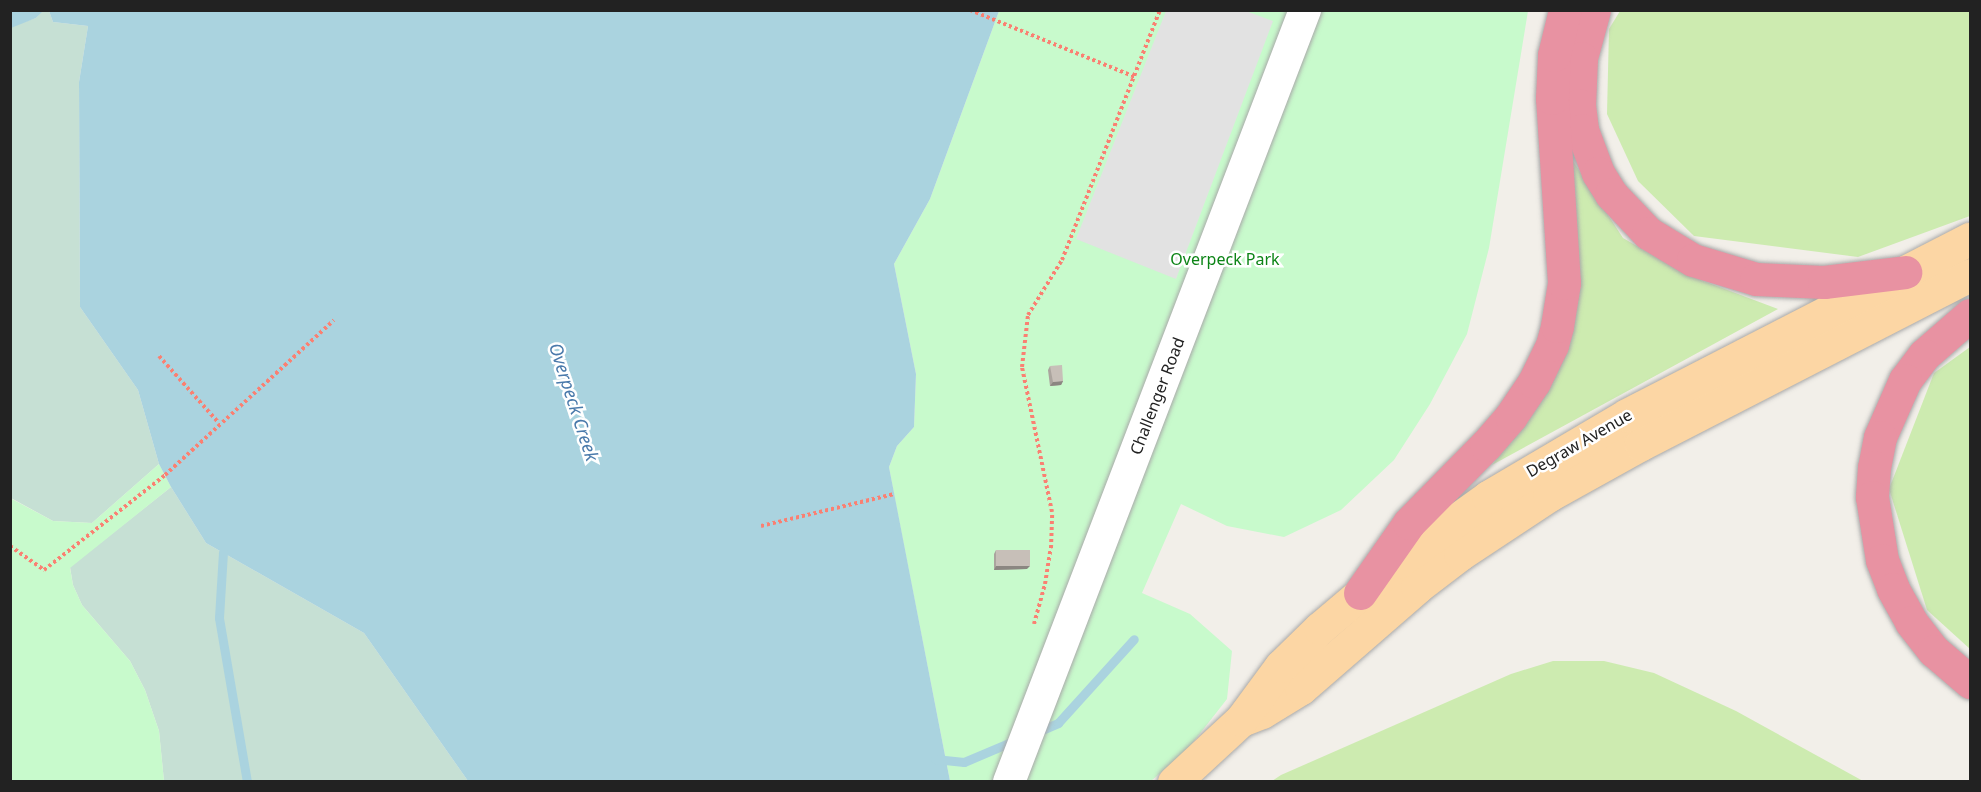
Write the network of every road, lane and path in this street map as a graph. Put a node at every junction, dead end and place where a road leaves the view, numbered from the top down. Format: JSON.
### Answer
{"nodes":[{"id":1,"x":970,"y":10,"type":"edge"},
{"id":2,"x":1161,"y":10,"type":"edge"},
{"id":3,"x":1305,"y":10,"type":"edge"},
{"id":4,"x":1565,"y":10,"type":"edge"},
{"id":5,"x":1594,"y":10,"type":"edge"},
{"id":6,"x":1135,"y":77,"type":"junction"},
{"id":7,"x":1971,"y":239,"type":"edge"},
{"id":8,"x":1905,"y":272,"type":"junction"},
{"id":9,"x":1971,"y":274,"type":"edge"},
{"id":10,"x":1971,"y":315,"type":"edge"},
{"id":11,"x":334,"y":320,"type":"dead end"},
{"id":12,"x":159,"y":356,"type":"dead end"},
{"id":13,"x":219,"y":423,"type":"junction"},
{"id":14,"x":894,"y":494,"type":"dead end"},
{"id":15,"x":761,"y":526,"type":"dead end"},
{"id":16,"x":10,"y":546,"type":"edge"},
{"id":17,"x":1360,"y":593,"type":"junction"},
{"id":18,"x":1032,"y":631,"type":"dead end"},
{"id":19,"x":1971,"y":682,"type":"edge"},
{"id":20,"x":1241,"y":720,"type":"junction"},
{"id":21,"x":1009,"y":782,"type":"edge"},
{"id":22,"x":1174,"y":782,"type":"edge"}],
"edges":[{"from":1,"to":6,"type":"path"},
{"from":2,"to":6,"type":"path"},
{"from":3,"to":21,"type":"street","name":"Challenger Road"},
{"from":4,"to":17,"type":"highway"},
{"from":5,"to":8,"type":"highway"},
{"from":6,"to":18,"type":"path"},
{"from":7,"to":8,"type":"main road","name":"Degraw Avenue"},
{"from":8,"to":17,"type":"main road","name":"Degraw Avenue"},
{"from":9,"to":20,"type":"main road","name":"Degraw Avenue"},
{"from":10,"to":19,"type":"highway"},
{"from":11,"to":13,"type":"path"},
{"from":12,"to":13,"type":"path"},
{"from":13,"to":16,"type":"path"},
{"from":14,"to":15,"type":"path"},
{"from":17,"to":20,"type":"main road","name":"Degraw Avenue"},
{"from":20,"to":22,"type":"main road","name":"Degraw Avenue"}]}
